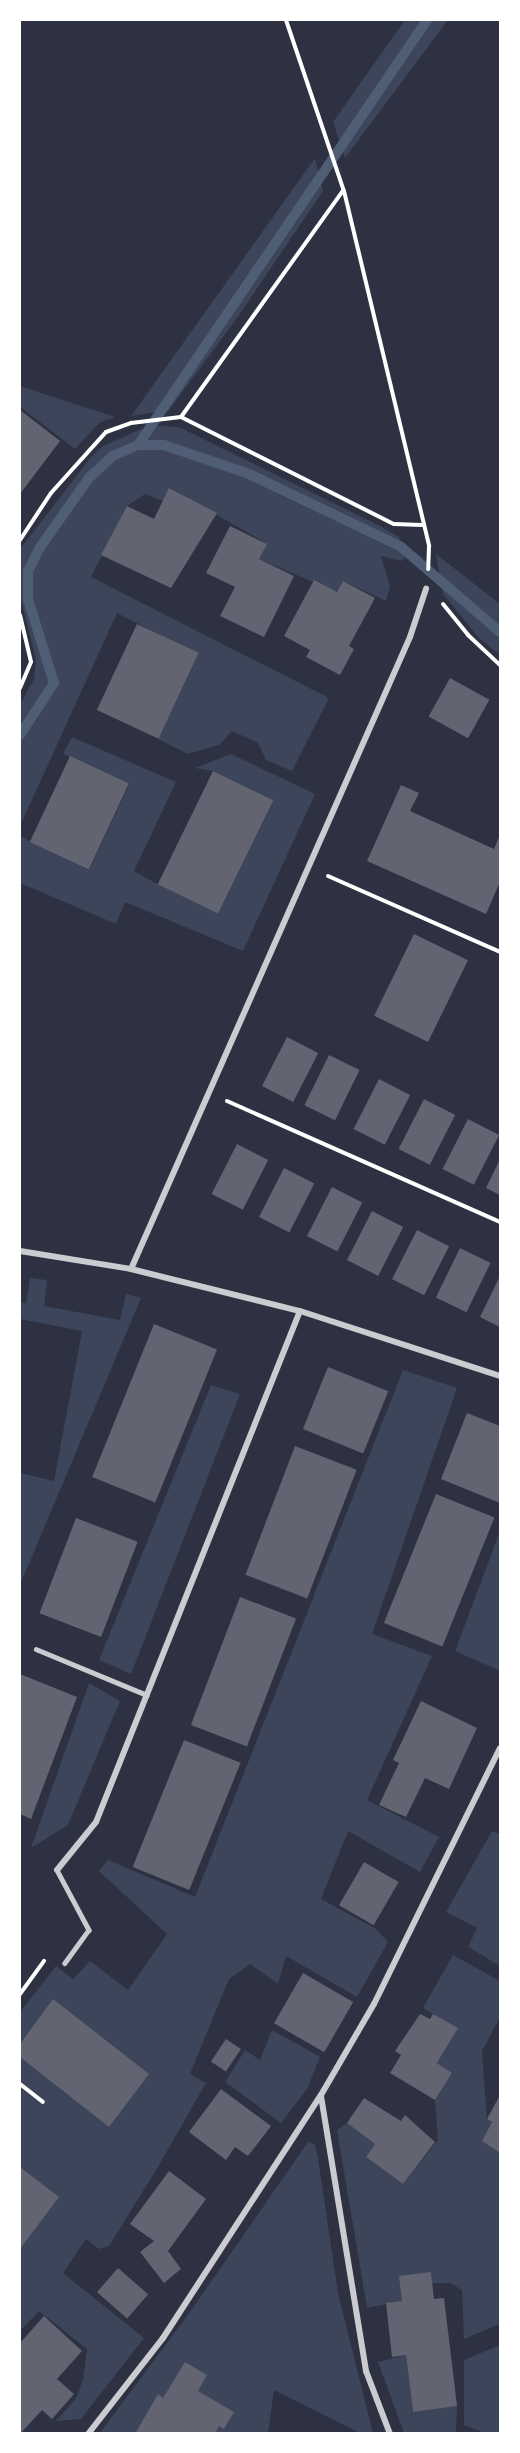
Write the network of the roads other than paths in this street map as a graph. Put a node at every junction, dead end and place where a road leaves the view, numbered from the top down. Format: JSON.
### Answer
{"nodes":[{"id":1,"x":426,"y":589,"type":"road end"},
{"id":2,"x":20,"y":1251,"type":"edge"},
{"id":3,"x":131,"y":1269,"type":"junction"},
{"id":4,"x":300,"y":1311,"type":"junction"},
{"id":5,"x":501,"y":1376,"type":"edge"},
{"id":6,"x":36,"y":1649,"type":"dead end"},
{"id":7,"x":147,"y":1695,"type":"junction"},
{"id":8,"x":501,"y":1748,"type":"edge"},
{"id":9,"x":57,"y":1870,"type":"joint"},
{"id":10,"x":65,"y":1963,"type":"dead end"},
{"id":11,"x":321,"y":2095,"type":"junction"},
{"id":12,"x":88,"y":2433,"type":"edge"},
{"id":13,"x":390,"y":2433,"type":"edge"}],
"edges":[{"from":1,"to":3,"type":"street"},
{"from":2,"to":3,"type":"street"},
{"from":3,"to":4,"type":"street"},
{"from":4,"to":5,"type":"street"},
{"from":4,"to":7,"type":"street"},
{"from":6,"to":7,"type":"lane"},
{"from":7,"to":9,"type":"street"},
{"from":8,"to":11,"type":"street"},
{"from":9,"to":10,"type":"lane"},
{"from":11,"to":12,"type":"street"},
{"from":11,"to":13,"type":"street"}]}
